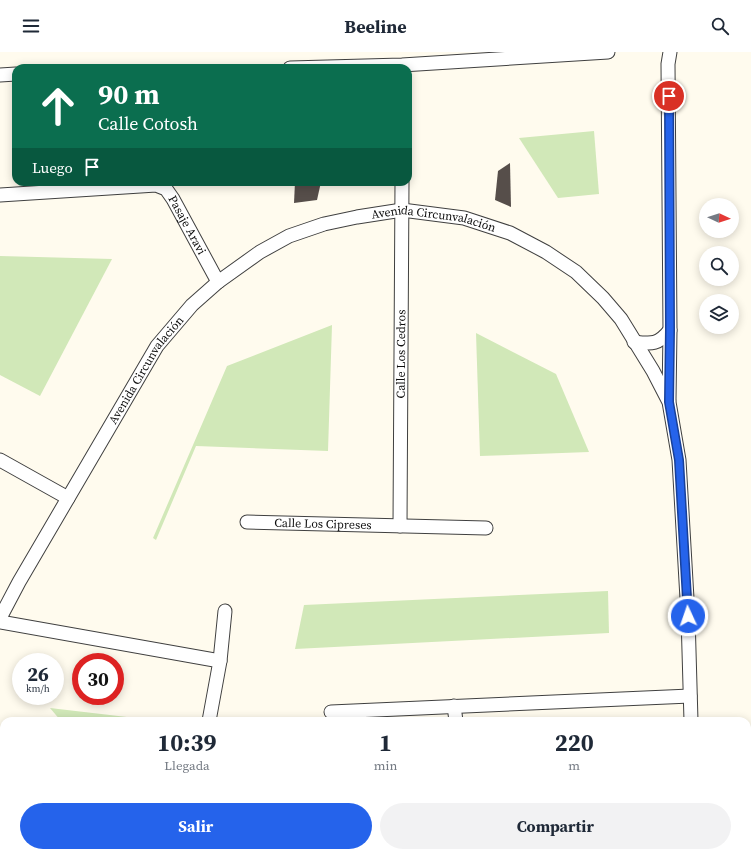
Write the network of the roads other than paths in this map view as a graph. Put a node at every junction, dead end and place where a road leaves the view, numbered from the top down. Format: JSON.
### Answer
{"nodes":[{"id":1,"x":608,"y":52,"type":"edge"},
{"id":2,"x":670,"y":52,"type":"edge"},
{"id":3,"x":412,"y":66,"type":"edge"},
{"id":4,"x":12,"y":74,"type":"edge"},
{"id":5,"x":0,"y":75,"type":"edge"},
{"id":6,"x":140,"y":186,"type":"edge"},
{"id":7,"x":158,"y":186,"type":"edge"},
{"id":8,"x":402,"y":186,"type":"edge"},
{"id":9,"x":0,"y":195,"type":"edge"},
{"id":10,"x":402,"y":210,"type":"junction"},
{"id":11,"x":218,"y":282,"type":"junction"},
{"id":12,"x":670,"y":330,"type":"junction"},
{"id":13,"x":634,"y":342,"type":"junction"},
{"id":14,"x":669,"y":402,"type":"junction"},
{"id":15,"x":0,"y":460,"type":"edge"},
{"id":16,"x":68,"y":498,"type":"junction"},
{"id":17,"x":247,"y":522,"type":"dead end"},
{"id":18,"x":400,"y":526,"type":"junction"},
{"id":19,"x":486,"y":528,"type":"dead end"},
{"id":20,"x":225,"y":611,"type":"dead end"},
{"id":21,"x":0,"y":618,"type":"edge"},
{"id":22,"x":0,"y":622,"type":"edge"},
{"id":23,"x":220,"y":662,"type":"junction"},
{"id":24,"x":690,"y":696,"type":"junction"},
{"id":25,"x":454,"y":706,"type":"junction"},
{"id":26,"x":331,"y":712,"type":"dead end"},
{"id":27,"x":210,"y":717,"type":"edge"},
{"id":28,"x":455,"y":717,"type":"edge"},
{"id":29,"x":692,"y":717,"type":"edge"}],
"edges":[{"from":1,"to":3,"type":"street"},
{"from":2,"to":12,"type":"street"},
{"from":4,"to":5,"type":"street"},
{"from":6,"to":9,"type":"street","name":"Pasaje Aravi"},
{"from":7,"to":11,"type":"street","name":"Pasaje Aravi"},
{"from":8,"to":10,"type":"street","name":"Calle Los Cedros"},
{"from":10,"to":11,"type":"street","name":"Avenida Circunvalación"},
{"from":10,"to":13,"type":"street","name":"Avenida Circunvalación"},
{"from":10,"to":18,"type":"street","name":"Calle Los Cedros"},
{"from":11,"to":16,"type":"street","name":"Avenida Circunvalación"},
{"from":12,"to":13,"type":"street"},
{"from":12,"to":14,"type":"street"},
{"from":13,"to":14,"type":"street","name":"Avenida Circunvalación"},
{"from":14,"to":24,"type":"street","name":"Avenida Circunvalación"},
{"from":15,"to":16,"type":"street"},
{"from":16,"to":21,"type":"street","name":"Avenida Circunvalación"},
{"from":17,"to":18,"type":"street","name":"Calle Los Cipreses"},
{"from":18,"to":19,"type":"street","name":"Calle Los Cipreses"},
{"from":20,"to":23,"type":"street"},
{"from":22,"to":23,"type":"street"},
{"from":23,"to":27,"type":"street"},
{"from":24,"to":25,"type":"street"},
{"from":24,"to":29,"type":"street","name":"Avenida Circunvalación"},
{"from":25,"to":26,"type":"street"},
{"from":25,"to":28,"type":"street"}]}
